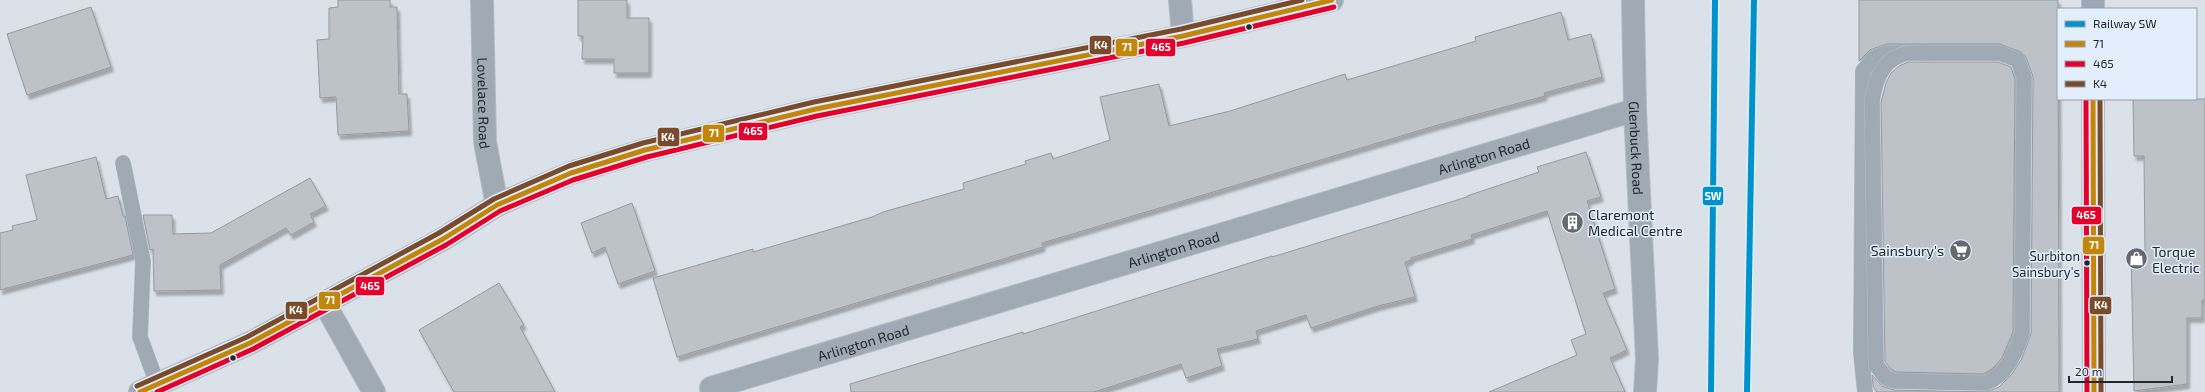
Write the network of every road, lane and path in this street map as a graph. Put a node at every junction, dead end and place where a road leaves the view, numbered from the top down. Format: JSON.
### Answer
{"nodes":[{"id":1,"x":482,"y":0,"type":"edge"},
{"id":2,"x":1180,"y":0,"type":"edge"},
{"id":3,"x":1332,"y":0,"type":"edge"},
{"id":4,"x":1633,"y":0,"type":"edge"},
{"id":5,"x":1183,"y":36,"type":"junction"},
{"id":6,"x":1924,"y":53,"type":"dead end"},
{"id":7,"x":2093,"y":100,"type":"edge"},
{"id":8,"x":1635,"y":110,"type":"junction"},
{"id":9,"x":123,"y":163,"type":"dead end"},
{"id":10,"x":497,"y":205,"type":"junction"},
{"id":11,"x":325,"y":304,"type":"junction"},
{"id":12,"x":711,"y":388,"type":"dead end"},
{"id":13,"x":149,"y":389,"type":"edge"},
{"id":14,"x":374,"y":392,"type":"edge"},
{"id":15,"x":1645,"y":392,"type":"edge"},
{"id":16,"x":1865,"y":392,"type":"edge"},
{"id":17,"x":2094,"y":392,"type":"edge"}],
"edges":[{"from":1,"to":10,"type":"street","name":"Lovelace Road"},
{"from":2,"to":5,"type":"street"},
{"from":3,"to":5,"type":"main road"},
{"from":4,"to":8,"type":"street","name":"Glenbuck Road"},
{"from":5,"to":10,"type":"main road"},
{"from":6,"to":16,"type":"lane","bridge":true},
{"from":7,"to":17,"type":"main road"},
{"from":8,"to":12,"type":"street","name":"Arlington Road"},
{"from":8,"to":15,"type":"street","name":"Glenbuck Road"},
{"from":9,"to":13,"type":"lane"},
{"from":10,"to":11,"type":"main road"},
{"from":11,"to":13,"type":"main road"},
{"from":11,"to":14,"type":"street"}]}
